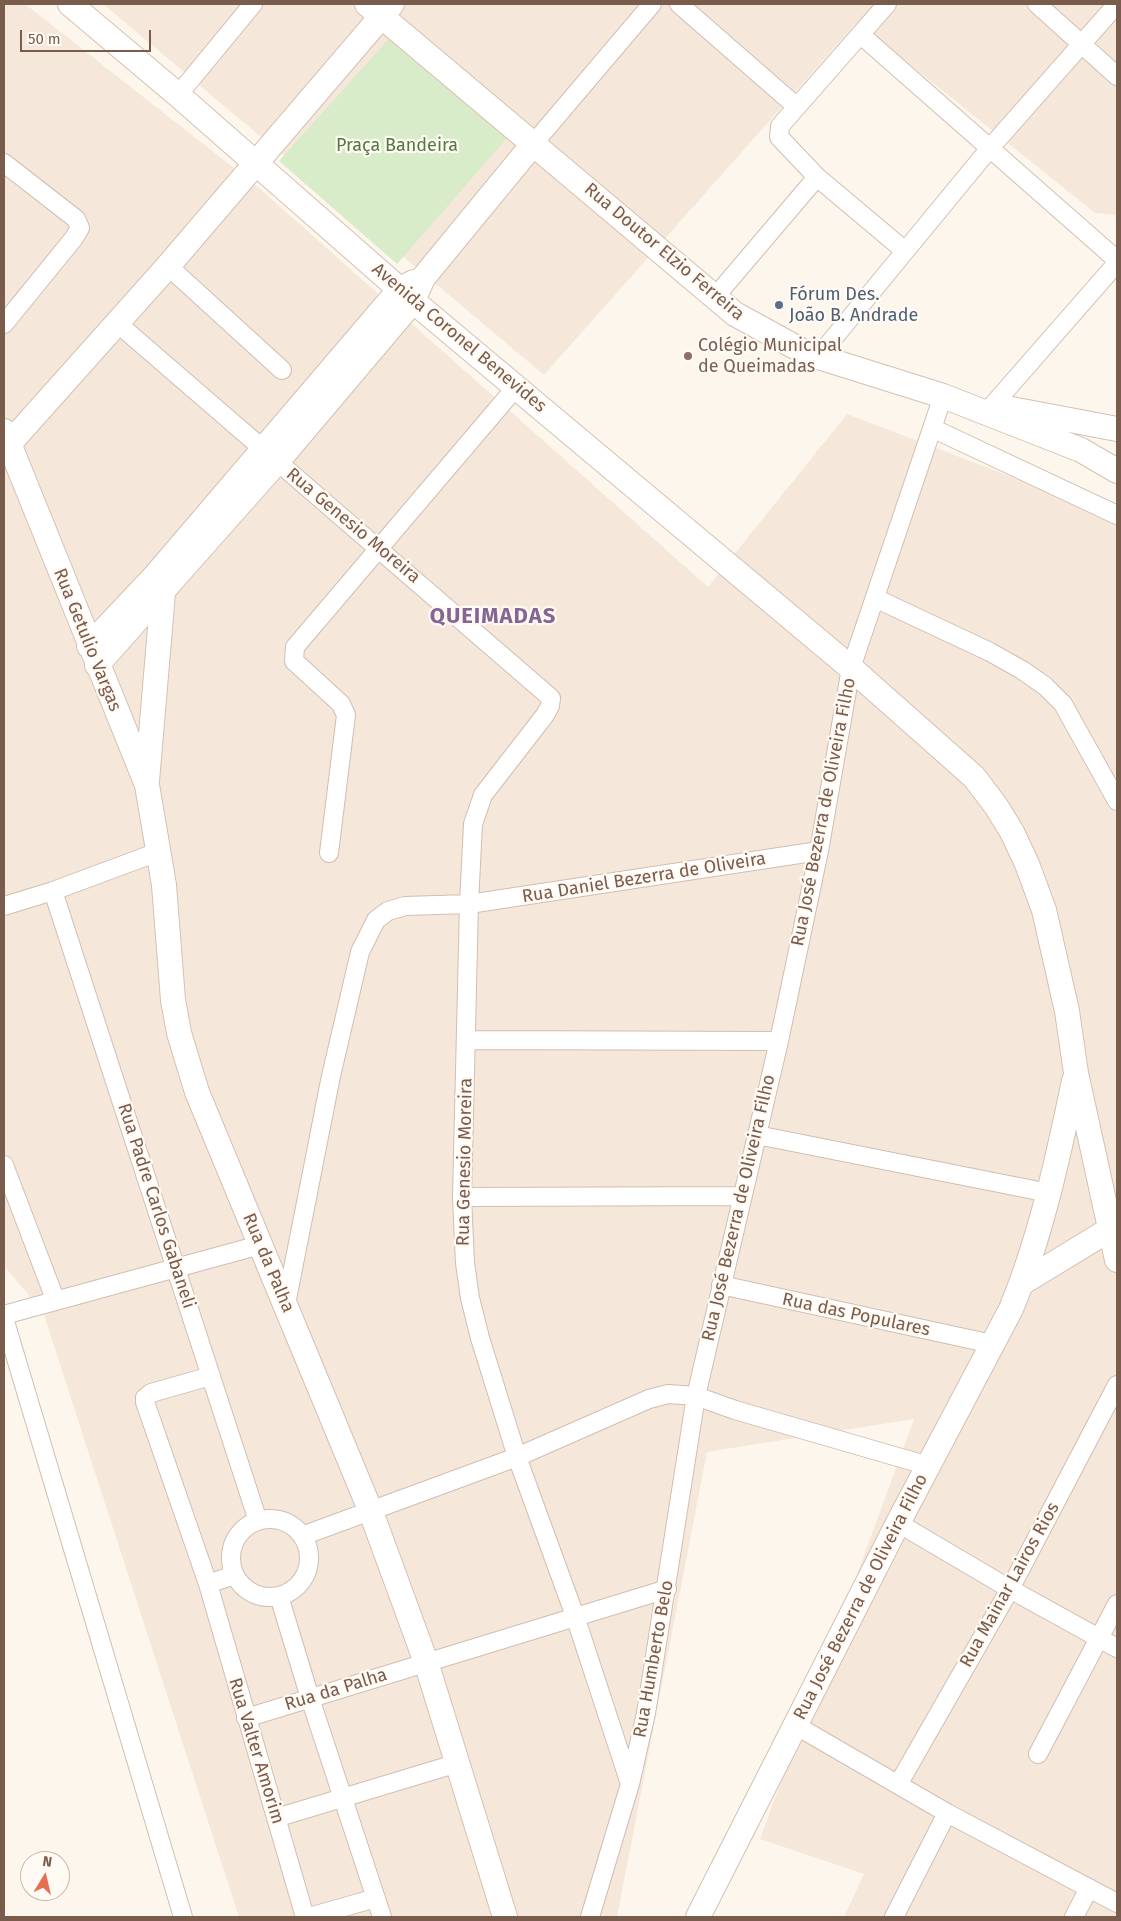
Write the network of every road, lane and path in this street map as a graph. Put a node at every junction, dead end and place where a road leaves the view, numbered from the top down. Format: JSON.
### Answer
{"nodes":[{"id":1,"x":70,"y":4,"type":"edge"},
{"id":2,"x":253,"y":4,"type":"edge"},
{"id":3,"x":652,"y":4,"type":"edge"},
{"id":4,"x":679,"y":4,"type":"edge"},
{"id":5,"x":887,"y":4,"type":"edge"},
{"id":6,"x":1036,"y":4,"type":"edge"},
{"id":7,"x":1117,"y":4,"type":"edge"},
{"id":8,"x":381,"y":8,"type":"edge"},
{"id":9,"x":861,"y":35,"type":"junction"},
{"id":10,"x":1082,"y":45,"type":"junction"},
{"id":11,"x":1117,"y":76,"type":"edge"},
{"id":12,"x":178,"y":94,"type":"junction"},
{"id":13,"x":797,"y":107,"type":"junction"},
{"id":14,"x":534,"y":143,"type":"junction"},
{"id":15,"x":990,"y":148,"type":"junction"},
{"id":16,"x":4,"y":163,"type":"edge"},
{"id":17,"x":255,"y":163,"type":"junction"},
{"id":18,"x":816,"y":177,"type":"junction"},
{"id":19,"x":906,"y":251,"type":"junction"},
{"id":20,"x":1117,"y":261,"type":"edge"},
{"id":21,"x":168,"y":266,"type":"junction"},
{"id":22,"x":406,"y":295,"type":"junction"},
{"id":23,"x":715,"y":297,"type":"junction"},
{"id":24,"x":116,"y":322,"type":"junction"},
{"id":25,"x":4,"y":324,"type":"edge"},
{"id":26,"x":818,"y":357,"type":"junction"},
{"id":27,"x":282,"y":370,"type":"dead end"},
{"id":28,"x":517,"y":386,"type":"junction"},
{"id":29,"x":943,"y":396,"type":"junction"},
{"id":30,"x":992,"y":406,"type":"junction"},
{"id":31,"x":932,"y":428,"type":"junction"},
{"id":32,"x":1117,"y":429,"type":"edge"},
{"id":33,"x":6,"y":442,"type":"edge"},
{"id":34,"x":270,"y":456,"type":"junction"},
{"id":35,"x":1117,"y":471,"type":"edge"},
{"id":36,"x":1117,"y":515,"type":"edge"},
{"id":37,"x":380,"y":548,"type":"junction"},
{"id":38,"x":163,"y":593,"type":"junction"},
{"id":39,"x":875,"y":598,"type":"junction"},
{"id":40,"x":93,"y":655,"type":"junction"},
{"id":41,"x":851,"y":668,"type":"junction"},
{"id":42,"x":146,"y":785,"type":"junction"},
{"id":43,"x":1115,"y":791,"type":"edge"},
{"id":44,"x":818,"y":851,"type":"junction"},
{"id":45,"x":158,"y":852,"type":"junction"},
{"id":46,"x":329,"y":853,"type":"dead end"},
{"id":47,"x":53,"y":891,"type":"junction"},
{"id":48,"x":468,"y":904,"type":"junction"},
{"id":49,"x":4,"y":906,"type":"edge"},
{"id":50,"x":467,"y":1040,"type":"junction"},
{"id":51,"x":779,"y":1041,"type":"junction"},
{"id":52,"x":1076,"y":1072,"type":"junction"},
{"id":53,"x":757,"y":1135,"type":"junction"},
{"id":54,"x":4,"y":1165,"type":"edge"},
{"id":55,"x":1049,"y":1193,"type":"junction"},
{"id":56,"x":462,"y":1196,"type":"junction"},
{"id":57,"x":742,"y":1196,"type":"junction"},
{"id":58,"x":1113,"y":1228,"type":"edge"},
{"id":59,"x":260,"y":1244,"type":"junction"},
{"id":60,"x":1117,"y":1260,"type":"edge"},
{"id":61,"x":176,"y":1267,"type":"junction"},
{"id":62,"x":1022,"y":1283,"type":"junction"},
{"id":63,"x":721,"y":1285,"type":"junction"},
{"id":64,"x":55,"y":1299,"type":"junction"},
{"id":65,"x":286,"y":1304,"type":"junction"},
{"id":66,"x":4,"y":1316,"type":"edge"},
{"id":67,"x":992,"y":1344,"type":"junction"},
{"id":68,"x":211,"y":1376,"type":"junction"},
{"id":69,"x":1117,"y":1384,"type":"edge"},
{"id":70,"x":696,"y":1396,"type":"junction"},
{"id":71,"x":517,"y":1457,"type":"junction"},
{"id":72,"x":929,"y":1466,"type":"junction"},
{"id":73,"x":371,"y":1512,"type":"junction"},
{"id":74,"x":258,"y":1521,"type":"junction"},
{"id":75,"x":898,"y":1523,"type":"junction"},
{"id":76,"x":302,"y":1536,"type":"junction"},
{"id":77,"x":234,"y":1575,"type":"junction"},
{"id":78,"x":208,"y":1584,"type":"junction"},
{"id":79,"x":667,"y":1589,"type":"junction"},
{"id":80,"x":1010,"y":1589,"type":"junction"},
{"id":81,"x":279,"y":1596,"type":"junction"},
{"id":82,"x":1117,"y":1604,"type":"edge"},
{"id":83,"x":575,"y":1616,"type":"junction"},
{"id":84,"x":1099,"y":1638,"type":"junction"},
{"id":85,"x":1117,"y":1648,"type":"edge"},
{"id":86,"x":426,"y":1662,"type":"junction"},
{"id":87,"x":310,"y":1698,"type":"junction"},
{"id":88,"x":246,"y":1718,"type":"junction"},
{"id":89,"x":795,"y":1725,"type":"junction"},
{"id":90,"x":1038,"y":1754,"type":"dead end"},
{"id":91,"x":458,"y":1763,"type":"junction"},
{"id":92,"x":898,"y":1783,"type":"junction"},
{"id":93,"x":630,"y":1784,"type":"junction"},
{"id":94,"x":343,"y":1796,"type":"junction"},
{"id":95,"x":947,"y":1813,"type":"junction"},
{"id":96,"x":276,"y":1818,"type":"junction"},
{"id":97,"x":1089,"y":1888,"type":"junction"},
{"id":98,"x":376,"y":1898,"type":"junction"},
{"id":99,"x":1117,"y":1902,"type":"edge"},
{"id":100,"x":183,"y":1917,"type":"edge"},
{"id":101,"x":305,"y":1917,"type":"edge"},
{"id":102,"x":309,"y":1917,"type":"edge"},
{"id":103,"x":382,"y":1917,"type":"edge"},
{"id":104,"x":505,"y":1917,"type":"edge"},
{"id":105,"x":590,"y":1917,"type":"edge"},
{"id":106,"x":698,"y":1917,"type":"edge"},
{"id":107,"x":894,"y":1917,"type":"edge"},
{"id":108,"x":1074,"y":1917,"type":"edge"}],
"edges":[{"from":1,"to":12,"type":"main road","name":"Avenida Coronel Benevides"},
{"from":2,"to":12,"type":"street"},
{"from":3,"to":14,"type":"street"},
{"from":4,"to":13,"type":"street"},
{"from":5,"to":9,"type":"street"},
{"from":6,"to":10,"type":"street"},
{"from":7,"to":10,"type":"street"},
{"from":8,"to":14,"type":"main road"},
{"from":8,"to":17,"type":"main road"},
{"from":9,"to":13,"type":"street"},
{"from":9,"to":15,"type":"street"},
{"from":10,"to":11,"type":"street"},
{"from":10,"to":15,"type":"street"},
{"from":12,"to":17,"type":"main road","name":"Avenida Coronel Benevides"},
{"from":13,"to":18,"type":"street"},
{"from":14,"to":22,"type":"main road"},
{"from":14,"to":23,"type":"main road","name":"Rua Doutor Elzio Ferreira"},
{"from":15,"to":19,"type":"street"},
{"from":15,"to":20,"type":"street"},
{"from":16,"to":25,"type":"street"},
{"from":17,"to":21,"type":"main road"},
{"from":17,"to":22,"type":"main road","name":"Avenida Coronel Benevides"},
{"from":18,"to":19,"type":"street"},
{"from":18,"to":23,"type":"street"},
{"from":19,"to":26,"type":"street"},
{"from":20,"to":30,"type":"street"},
{"from":21,"to":24,"type":"main road"},
{"from":21,"to":27,"type":"street"},
{"from":22,"to":28,"type":"main road","name":"Avenida Coronel Benevides"},
{"from":22,"to":34,"type":"main road"},
{"from":23,"to":26,"type":"main road","name":"Rua Doutor Elzio Ferreira"},
{"from":24,"to":33,"type":"main road"},
{"from":24,"to":34,"type":"street","name":"Rua Genesio Moreira"},
{"from":26,"to":29,"type":"main road","name":"Rua Doutor Elzio Ferreira"},
{"from":28,"to":37,"type":"street"},
{"from":28,"to":41,"type":"main road","name":"Avenida Coronel Benevides"},
{"from":29,"to":30,"type":"main road"},
{"from":29,"to":31,"type":"street"},
{"from":29,"to":35,"type":"main road"},
{"from":30,"to":32,"type":"main road"},
{"from":31,"to":36,"type":"street"},
{"from":31,"to":39,"type":"street"},
{"from":33,"to":40,"type":"main road","name":"Rua Getulio Vargas"},
{"from":34,"to":37,"type":"street","name":"Rua Genesio Moreira"},
{"from":34,"to":38,"type":"main road"},
{"from":34,"to":40,"type":"main road"},
{"from":37,"to":46,"type":"street"},
{"from":37,"to":48,"type":"street","name":"Rua Genesio Moreira"},
{"from":38,"to":40,"type":"main road"},
{"from":38,"to":42,"type":"main road"},
{"from":39,"to":41,"type":"street"},
{"from":39,"to":43,"type":"street"},
{"from":40,"to":42,"type":"main road","name":"Rua Getulio Vargas"},
{"from":41,"to":44,"type":"street","name":"Rua José Bezerra de Oliveira Filho"},
{"from":41,"to":52,"type":"main road","name":"Rua José Bezerra de Oliveira Filho"},
{"from":42,"to":45,"type":"main road","name":"Rua Getulio Vargas"},
{"from":44,"to":48,"type":"street","name":"Rua Daniel Bezerra de Oliveira"},
{"from":44,"to":51,"type":"street","name":"Rua José Bezerra de Oliveira Filho"},
{"from":45,"to":47,"type":"street"},
{"from":45,"to":59,"type":"main road","name":"Rua da Palha"},
{"from":47,"to":49,"type":"street"},
{"from":47,"to":61,"type":"street","name":"Rua Padre Carlos Gabaneli"},
{"from":48,"to":50,"type":"street","name":"Rua Genesio Moreira"},
{"from":48,"to":65,"type":"street"},
{"from":50,"to":51,"type":"street"},
{"from":50,"to":56,"type":"street","name":"Rua Genesio Moreira"},
{"from":51,"to":53,"type":"street","name":"Rua José Bezerra de Oliveira Filho"},
{"from":52,"to":55,"type":"main road","name":"Rua José Bezerra de Oliveira Filho"},
{"from":52,"to":58,"type":"main road","name":"Rua José Bezerra de Oliveira Filho"},
{"from":53,"to":55,"type":"street"},
{"from":53,"to":57,"type":"street","name":"Rua José Bezerra de Oliveira Filho"},
{"from":54,"to":64,"type":"street"},
{"from":55,"to":62,"type":"main road","name":"Rua José Bezerra de Oliveira Filho"},
{"from":56,"to":57,"type":"street"},
{"from":56,"to":71,"type":"street","name":"Rua Genesio Moreira"},
{"from":57,"to":63,"type":"street","name":"Rua José Bezerra de Oliveira Filho"},
{"from":58,"to":60,"type":"main road","name":"Rua José Bezerra de Oliveira Filho"},
{"from":58,"to":62,"type":"main road"},
{"from":59,"to":61,"type":"street"},
{"from":59,"to":65,"type":"main road","name":"Rua da Palha"},
{"from":61,"to":64,"type":"street"},
{"from":61,"to":68,"type":"street","name":"Rua Padre Carlos Gabaneli"},
{"from":62,"to":67,"type":"main road","name":"Rua José Bezerra de Oliveira Filho"},
{"from":63,"to":67,"type":"street","name":"Rua das Populares"},
{"from":63,"to":70,"type":"street","name":"Rua José Bezerra de Oliveira Filho"},
{"from":64,"to":66,"type":"street"},
{"from":65,"to":73,"type":"main road","name":"Rua da Palha"},
{"from":66,"to":100,"type":"street"},
{"from":67,"to":72,"type":"main road","name":"Rua José Bezerra de Oliveira Filho"},
{"from":68,"to":74,"type":"street","name":"Rua Padre Carlos Gabaneli"},
{"from":68,"to":78,"type":"street","name":"Rua Valter Amorim"},
{"from":69,"to":80,"type":"street","name":"Rua Mainar Lairos Rios"},
{"from":70,"to":71,"type":"street"},
{"from":70,"to":72,"type":"street"},
{"from":70,"to":79,"type":"street","name":"Rua Humberto Belo"},
{"from":71,"to":73,"type":"street"},
{"from":71,"to":83,"type":"street","name":"Rua Genesio Moreira"},
{"from":72,"to":75,"type":"main road","name":"Rua José Bezerra de Oliveira Filho"},
{"from":73,"to":76,"type":"street"},
{"from":73,"to":86,"type":"main road","name":"Rua da Palha"},
{"from":74,"to":76,"type":"street"},
{"from":74,"to":77,"type":"street"},
{"from":75,"to":80,"type":"street"},
{"from":75,"to":89,"type":"main road","name":"Rua José Bezerra de Oliveira Filho"},
{"from":76,"to":81,"type":"street"},
{"from":77,"to":78,"type":"street"},
{"from":77,"to":81,"type":"street"},
{"from":78,"to":88,"type":"street","name":"Rua Valter Amorim"},
{"from":79,"to":83,"type":"street","name":"Rua da Palha"},
{"from":79,"to":93,"type":"street","name":"Rua Humberto Belo"},
{"from":80,"to":84,"type":"street"},
{"from":80,"to":92,"type":"street","name":"Rua Mainar Lairos Rios"},
{"from":81,"to":87,"type":"street"},
{"from":82,"to":84,"type":"street"},
{"from":83,"to":86,"type":"street","name":"Rua da Palha"},
{"from":83,"to":93,"type":"street","name":"Rua Genesio Moreira"},
{"from":84,"to":85,"type":"street"},
{"from":84,"to":90,"type":"street"},
{"from":86,"to":87,"type":"street","name":"Rua da Palha"},
{"from":86,"to":91,"type":"main road","name":"Rua da Palha"},
{"from":87,"to":88,"type":"street","name":"Rua da Palha"},
{"from":87,"to":94,"type":"street"},
{"from":88,"to":96,"type":"street","name":"Rua Valter Amorim"},
{"from":89,"to":92,"type":"street"},
{"from":89,"to":106,"type":"main road","name":"Rua José Bezerra de Oliveira Filho"},
{"from":91,"to":94,"type":"street"},
{"from":91,"to":104,"type":"main road","name":"Rua da Palha"},
{"from":92,"to":95,"type":"street"},
{"from":93,"to":105,"type":"street","name":"Rua Humberto Belo"},
{"from":94,"to":96,"type":"street"},
{"from":94,"to":98,"type":"street"},
{"from":95,"to":97,"type":"street"},
{"from":95,"to":107,"type":"street"},
{"from":96,"to":101,"type":"street","name":"Rua Valter Amorim"},
{"from":97,"to":99,"type":"street"},
{"from":97,"to":108,"type":"street"},
{"from":98,"to":102,"type":"street"},
{"from":98,"to":103,"type":"street"}]}
